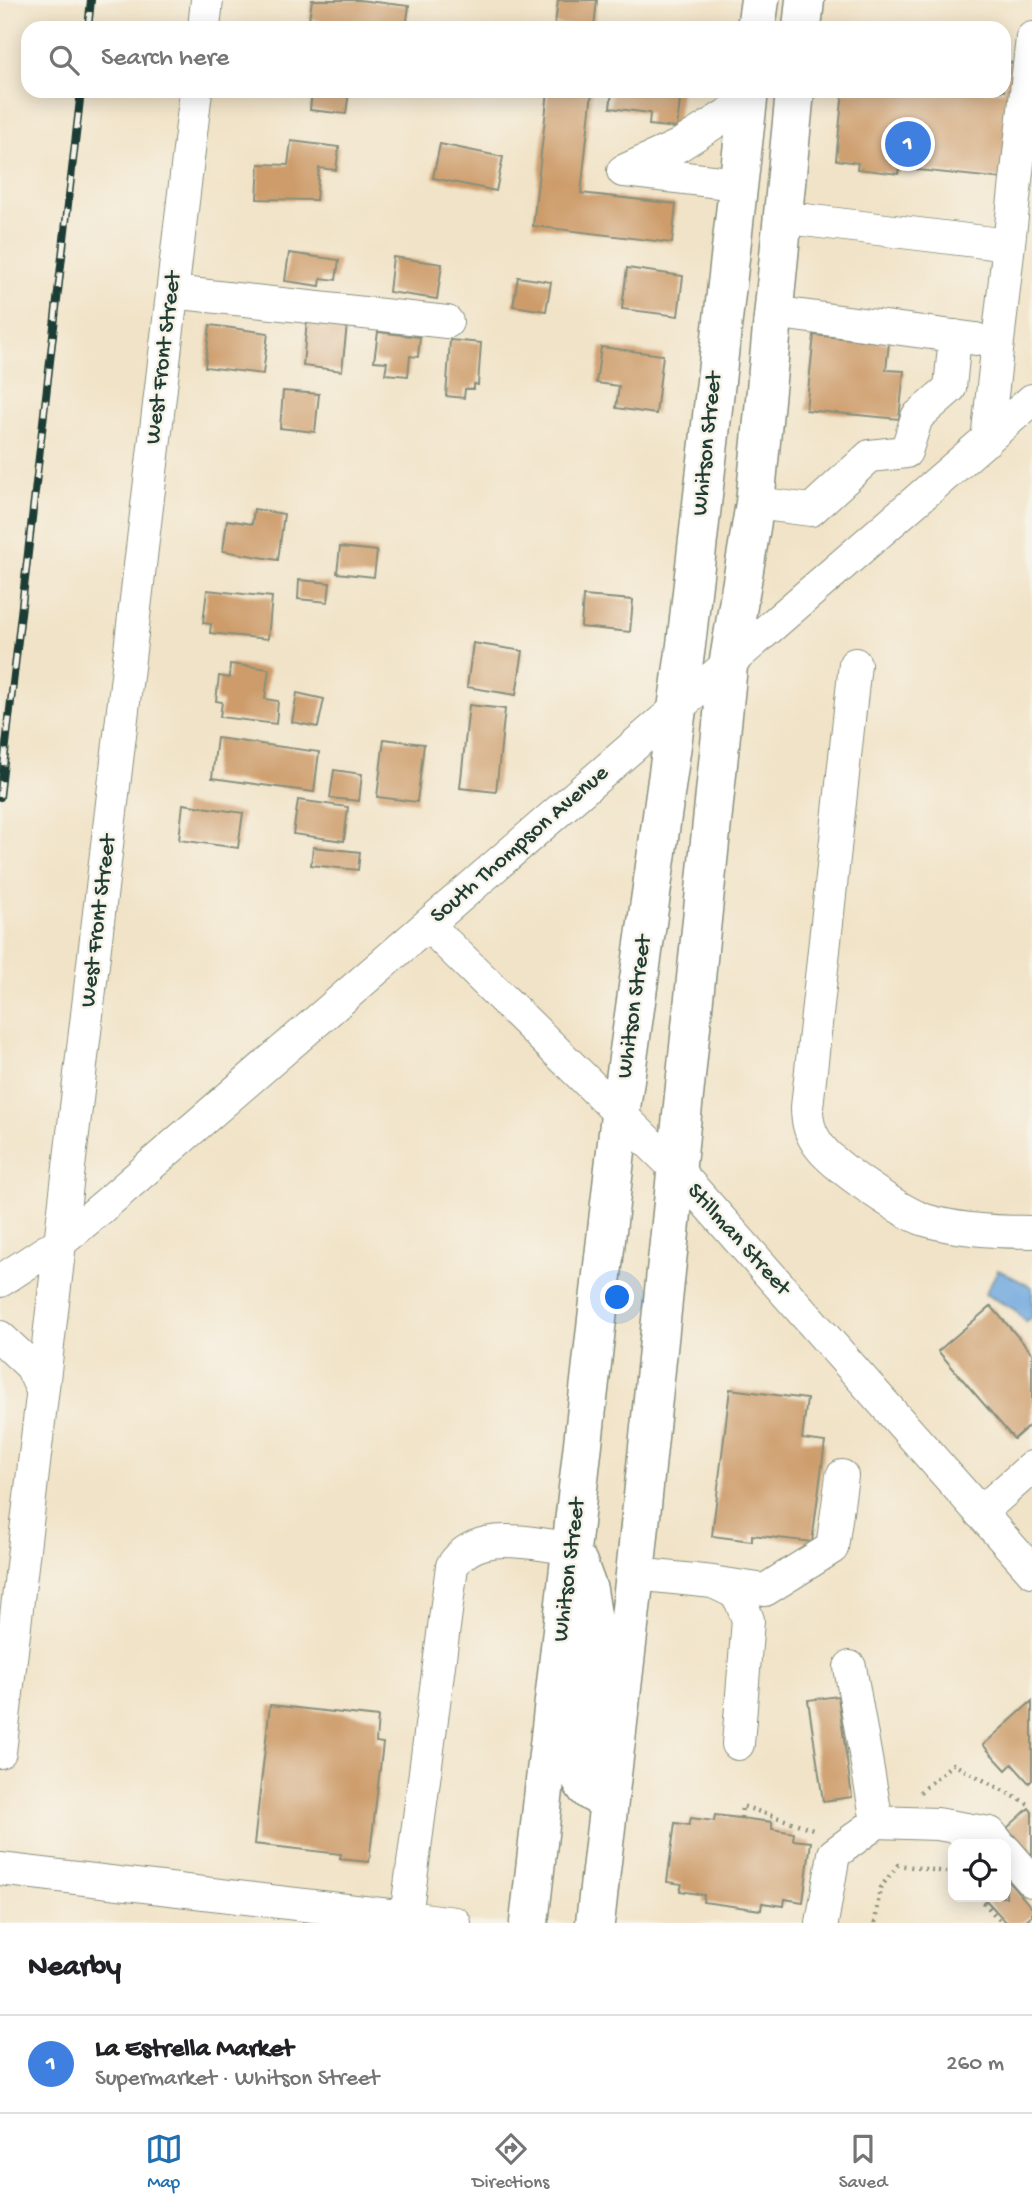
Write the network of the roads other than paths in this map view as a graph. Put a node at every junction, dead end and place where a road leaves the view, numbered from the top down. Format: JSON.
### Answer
{"nodes":[{"id":1,"x":207,"y":0,"type":"edge"},
{"id":2,"x":760,"y":0,"type":"edge"},
{"id":3,"x":805,"y":0,"type":"edge"},
{"id":4,"x":205,"y":21,"type":"edge"},
{"id":5,"x":758,"y":21,"type":"edge"},
{"id":6,"x":803,"y":21,"type":"edge"},
{"id":7,"x":1032,"y":38,"type":"edge"},
{"id":8,"x":195,"y":98,"type":"edge"},
{"id":9,"x":747,"y":98,"type":"edge"},
{"id":10,"x":748,"y":98,"type":"edge"},
{"id":11,"x":794,"y":98,"type":"edge"},
{"id":12,"x":737,"y":184,"type":"junction"},
{"id":13,"x":780,"y":217,"type":"junction"},
{"id":14,"x":1008,"y":245,"type":"junction"},
{"id":15,"x":172,"y":292,"type":"junction"},
{"id":16,"x":772,"y":312,"type":"junction"},
{"id":17,"x":447,"y":321,"type":"dead end"},
{"id":18,"x":955,"y":336,"type":"junction"},
{"id":19,"x":998,"y":341,"type":"junction"},
{"id":20,"x":1032,"y":400,"type":"edge"},
{"id":21,"x":987,"y":440,"type":"junction"},
{"id":22,"x":906,"y":452,"type":"junction"},
{"id":23,"x":935,"y":485,"type":"junction"},
{"id":24,"x":755,"y":503,"type":"junction"},
{"id":25,"x":855,"y":664,"type":"dead end"},
{"id":26,"x":728,"y":666,"type":"junction"},
{"id":27,"x":676,"y":711,"type":"junction"},
{"id":28,"x":428,"y":925,"type":"junction"},
{"id":29,"x":621,"y":1115,"type":"junction"},
{"id":30,"x":677,"y":1170,"type":"junction"},
{"id":31,"x":1032,"y":1232,"type":"edge"},
{"id":32,"x":62,"y":1241,"type":"junction"},
{"id":33,"x":0,"y":1281,"type":"edge"},
{"id":34,"x":0,"y":1338,"type":"edge"},
{"id":35,"x":42,"y":1390,"type":"junction"},
{"id":36,"x":1032,"y":1467,"type":"edge"},
{"id":37,"x":842,"y":1476,"type":"dead end"},
{"id":38,"x":980,"y":1513,"type":"junction"},
{"id":39,"x":572,"y":1548,"type":"junction"},
{"id":40,"x":1032,"y":1571,"type":"edge"},
{"id":41,"x":635,"y":1574,"type":"junction"},
{"id":42,"x":713,"y":1582,"type":"junction"},
{"id":43,"x":849,"y":1667,"type":"dead end"},
{"id":44,"x":738,"y":1744,"type":"dead end"},
{"id":45,"x":0,"y":1752,"type":"edge"},
{"id":46,"x":609,"y":1800,"type":"junction"},
{"id":47,"x":877,"y":1822,"type":"junction"},
{"id":48,"x":995,"y":1839,"type":"edge"},
{"id":49,"x":1011,"y":1858,"type":"edge"},
{"id":50,"x":0,"y":1869,"type":"edge"},
{"id":51,"x":1032,"y":1881,"type":"edge"},
{"id":52,"x":405,"y":1920,"type":"edge"},
{"id":53,"x":455,"y":1923,"type":"edge"},
{"id":54,"x":529,"y":1923,"type":"edge"},
{"id":55,"x":595,"y":1923,"type":"edge"},
{"id":56,"x":822,"y":1923,"type":"edge"}],
"edges":[{"from":1,"to":4,"type":"street"},
{"from":2,"to":5,"type":"main road"},
{"from":3,"to":6,"type":"main road"},
{"from":7,"to":14,"type":"street"},
{"from":8,"to":15,"type":"street","name":"West Front Street"},
{"from":9,"to":12,"type":"street"},
{"from":10,"to":12,"type":"main road","name":"Whitson Street"},
{"from":11,"to":13,"type":"main road"},
{"from":12,"to":27,"type":"main road","name":"Whitson Street"},
{"from":13,"to":14,"type":"street"},
{"from":13,"to":16,"type":"main road"},
{"from":14,"to":19,"type":"street"},
{"from":15,"to":17,"type":"street"},
{"from":15,"to":32,"type":"street","name":"West Front Street"},
{"from":16,"to":18,"type":"street"},
{"from":16,"to":24,"type":"main road"},
{"from":18,"to":19,"type":"street"},
{"from":18,"to":22,"type":"street"},
{"from":19,"to":21,"type":"street"},
{"from":20,"to":21,"type":"street","name":"South Thompson Avenue"},
{"from":21,"to":23,"type":"street","name":"South Thompson Avenue"},
{"from":22,"to":23,"type":"street"},
{"from":22,"to":24,"type":"street"},
{"from":23,"to":26,"type":"street","name":"South Thompson Avenue"},
{"from":24,"to":26,"type":"main road"},
{"from":25,"to":31,"type":"street"},
{"from":26,"to":27,"type":"street","name":"South Thompson Avenue"},
{"from":26,"to":30,"type":"main road"},
{"from":27,"to":28,"type":"street","name":"South Thompson Avenue"},
{"from":27,"to":29,"type":"main road","name":"Whitson Street"},
{"from":28,"to":29,"type":"street","name":"Stillman Street"},
{"from":28,"to":32,"type":"street","name":"South Thompson Avenue"},
{"from":29,"to":30,"type":"street","name":"Stillman Street"},
{"from":29,"to":39,"type":"main road","name":"Whitson Street"},
{"from":30,"to":38,"type":"street","name":"Stillman Street"},
{"from":30,"to":41,"type":"main road"},
{"from":32,"to":33,"type":"street","name":"South Thompson Avenue"},
{"from":32,"to":35,"type":"street","name":"West Front Street"},
{"from":34,"to":35,"type":"street"},
{"from":35,"to":45,"type":"street","name":"West Front Street"},
{"from":36,"to":38,"type":"street"},
{"from":37,"to":42,"type":"street"},
{"from":38,"to":40,"type":"street","name":"Stillman Street"},
{"from":39,"to":46,"type":"main road"},
{"from":39,"to":52,"type":"street"},
{"from":39,"to":54,"type":"main road","name":"Whitson Street"},
{"from":41,"to":42,"type":"street"},
{"from":41,"to":46,"type":"main road"},
{"from":42,"to":44,"type":"street"},
{"from":43,"to":47,"type":"street"},
{"from":46,"to":55,"type":"main road"},
{"from":47,"to":48,"type":"street"},
{"from":47,"to":56,"type":"street"},
{"from":49,"to":51,"type":"street"},
{"from":50,"to":52,"type":"street"},
{"from":52,"to":53,"type":"street"}]}
